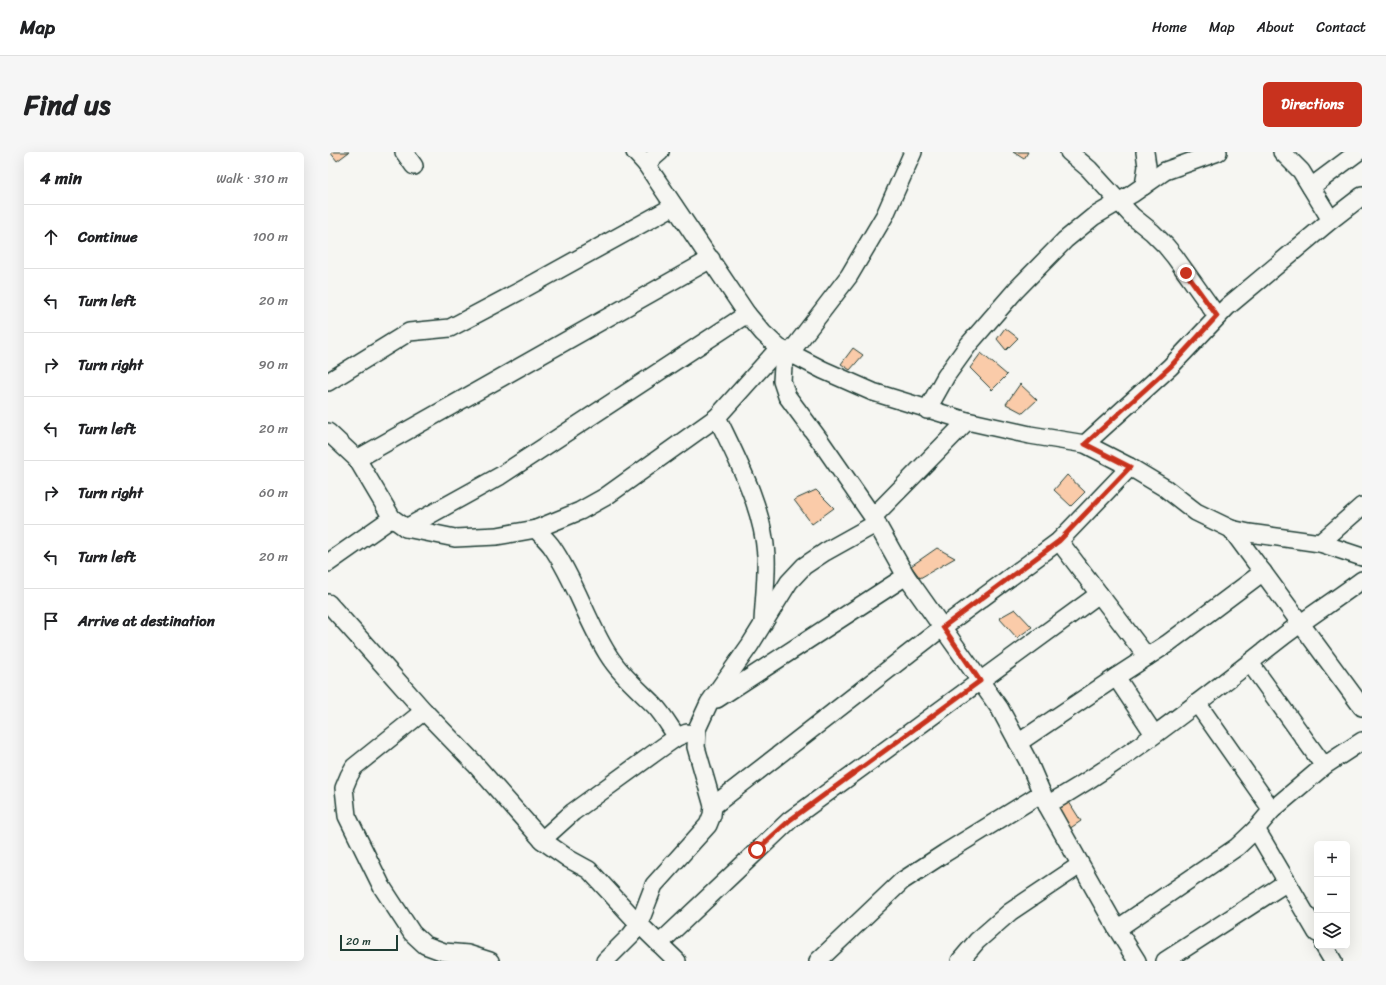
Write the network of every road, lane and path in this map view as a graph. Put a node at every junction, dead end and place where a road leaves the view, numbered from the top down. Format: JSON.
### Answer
{"nodes":[{"id":1,"x":404,"y":152,"type":"edge"},
{"id":2,"x":660,"y":152,"type":"edge"},
{"id":3,"x":913,"y":152,"type":"edge"},
{"id":4,"x":1069,"y":152,"type":"edge"},
{"id":5,"x":1145,"y":152,"type":"edge"},
{"id":6,"x":1218,"y":152,"type":"edge"},
{"id":7,"x":1282,"y":152,"type":"edge"},
{"id":8,"x":1358,"y":152,"type":"edge"},
{"id":9,"x":640,"y":158,"type":"edge"},
{"id":10,"x":414,"y":166,"type":"dead end"},
{"id":11,"x":1144,"y":186,"type":"junction"},
{"id":12,"x":1311,"y":187,"type":"junction"},
{"id":13,"x":1362,"y":196,"type":"edge"},
{"id":14,"x":1119,"y":203,"type":"junction"},
{"id":15,"x":674,"y":206,"type":"junction"},
{"id":16,"x":1331,"y":220,"type":"junction"},
{"id":17,"x":711,"y":259,"type":"junction"},
{"id":18,"x":747,"y":314,"type":"junction"},
{"id":19,"x":1217,"y":316,"type":"junction"},
{"id":20,"x":785,"y":350,"type":"junction"},
{"id":21,"x":328,"y":382,"type":"edge"},
{"id":22,"x":927,"y":410,"type":"junction"},
{"id":23,"x":717,"y":417,"type":"junction"},
{"id":24,"x":966,"y":421,"type":"junction"},
{"id":25,"x":328,"y":432,"type":"edge"},
{"id":26,"x":1085,"y":444,"type":"junction"},
{"id":27,"x":357,"y":459,"type":"junction"},
{"id":28,"x":1130,"y":467,"type":"junction"},
{"id":29,"x":1362,"y":506,"type":"edge"},
{"id":30,"x":392,"y":518,"type":"junction"},
{"id":31,"x":875,"y":520,"type":"junction"},
{"id":32,"x":406,"y":528,"type":"junction"},
{"id":33,"x":536,"y":529,"type":"junction"},
{"id":34,"x":1231,"y":529,"type":"junction"},
{"id":35,"x":1059,"y":541,"type":"junction"},
{"id":36,"x":1320,"y":543,"type":"junction"},
{"id":37,"x":1362,"y":557,"type":"edge"},
{"id":38,"x":328,"y":563,"type":"edge"},
{"id":39,"x":1263,"y":572,"type":"junction"},
{"id":40,"x":906,"y":576,"type":"junction"},
{"id":41,"x":1362,"y":580,"type":"edge"},
{"id":42,"x":1099,"y":594,"type":"junction"},
{"id":43,"x":328,"y":603,"type":"edge"},
{"id":44,"x":1301,"y":623,"type":"junction"},
{"id":45,"x":763,"y":624,"type":"junction"},
{"id":46,"x":943,"y":627,"type":"junction"},
{"id":47,"x":1147,"y":657,"type":"junction"},
{"id":48,"x":1250,"y":663,"type":"junction"},
{"id":49,"x":1116,"y":677,"type":"junction"},
{"id":50,"x":980,"y":681,"type":"junction"},
{"id":51,"x":709,"y":703,"type":"junction"},
{"id":52,"x":1197,"y":703,"type":"junction"},
{"id":53,"x":1362,"y":706,"type":"edge"},
{"id":54,"x":424,"y":711,"type":"junction"},
{"id":55,"x":697,"y":729,"type":"junction"},
{"id":56,"x":1154,"y":734,"type":"junction"},
{"id":57,"x":677,"y":737,"type":"junction"},
{"id":58,"x":1362,"y":741,"type":"edge"},
{"id":59,"x":1018,"y":743,"type":"junction"},
{"id":60,"x":1324,"y":766,"type":"junction"},
{"id":61,"x":1045,"y":799,"type":"junction"},
{"id":62,"x":713,"y":806,"type":"junction"},
{"id":63,"x":1272,"y":810,"type":"junction"},
{"id":64,"x":1256,"y":829,"type":"junction"},
{"id":65,"x":542,"y":840,"type":"junction"},
{"id":66,"x":1080,"y":865,"type":"junction"},
{"id":67,"x":1287,"y":882,"type":"junction"},
{"id":68,"x":639,"y":924,"type":"junction"},
{"id":69,"x":1314,"y":928,"type":"edge"},
{"id":70,"x":1117,"y":929,"type":"junction"},
{"id":71,"x":659,"y":944,"type":"junction"},
{"id":72,"x":1326,"y":949,"type":"edge"},
{"id":73,"x":490,"y":961,"type":"edge"},
{"id":74,"x":605,"y":961,"type":"edge"},
{"id":75,"x":677,"y":961,"type":"edge"},
{"id":76,"x":818,"y":961,"type":"edge"},
{"id":77,"x":960,"y":961,"type":"edge"},
{"id":78,"x":1137,"y":961,"type":"edge"},
{"id":79,"x":1165,"y":961,"type":"edge"},
{"id":80,"x":1333,"y":961,"type":"edge"}],
"edges":[{"from":1,"to":10,"type":"street"},
{"from":2,"to":9,"type":"street"},
{"from":3,"to":20,"type":"street"},
{"from":4,"to":14,"type":"street"},
{"from":5,"to":11,"type":"street"},
{"from":6,"to":11,"type":"street"},
{"from":7,"to":12,"type":"street"},
{"from":8,"to":12,"type":"street"},
{"from":9,"to":15,"type":"street"},
{"from":11,"to":14,"type":"street"},
{"from":12,"to":16,"type":"street"},
{"from":13,"to":16,"type":"street"},
{"from":14,"to":19,"type":"street"},
{"from":14,"to":22,"type":"street"},
{"from":15,"to":17,"type":"street"},
{"from":15,"to":21,"type":"street"},
{"from":16,"to":19,"type":"street"},
{"from":17,"to":18,"type":"street"},
{"from":17,"to":27,"type":"street"},
{"from":18,"to":20,"type":"street"},
{"from":18,"to":32,"type":"street"},
{"from":19,"to":26,"type":"street"},
{"from":20,"to":22,"type":"street"},
{"from":20,"to":23,"type":"street"},
{"from":20,"to":31,"type":"street"},
{"from":22,"to":24,"type":"street"},
{"from":23,"to":33,"type":"street"},
{"from":23,"to":45,"type":"street"},
{"from":24,"to":26,"type":"street"},
{"from":24,"to":31,"type":"street"},
{"from":25,"to":27,"type":"street"},
{"from":26,"to":28,"type":"street"},
{"from":27,"to":30,"type":"street"},
{"from":28,"to":34,"type":"street"},
{"from":28,"to":35,"type":"street"},
{"from":29,"to":36,"type":"street"},
{"from":30,"to":32,"type":"street"},
{"from":30,"to":38,"type":"street"},
{"from":31,"to":40,"type":"street"},
{"from":31,"to":45,"type":"street"},
{"from":32,"to":33,"type":"street"},
{"from":33,"to":57,"type":"street"},
{"from":34,"to":36,"type":"street"},
{"from":34,"to":39,"type":"street"},
{"from":35,"to":42,"type":"street"},
{"from":35,"to":46,"type":"street"},
{"from":36,"to":37,"type":"street"},
{"from":39,"to":44,"type":"street"},
{"from":39,"to":47,"type":"street"},
{"from":40,"to":46,"type":"street"},
{"from":40,"to":51,"type":"street"},
{"from":41,"to":44,"type":"street"},
{"from":42,"to":47,"type":"street"},
{"from":42,"to":50,"type":"street"},
{"from":43,"to":54,"type":"street"},
{"from":44,"to":48,"type":"street"},
{"from":44,"to":53,"type":"street"},
{"from":45,"to":51,"type":"street"},
{"from":46,"to":50,"type":"street"},
{"from":46,"to":62,"type":"street"},
{"from":47,"to":49,"type":"street"},
{"from":48,"to":52,"type":"street"},
{"from":48,"to":60,"type":"street"},
{"from":49,"to":56,"type":"street"},
{"from":49,"to":59,"type":"street"},
{"from":50,"to":59,"type":"street"},
{"from":50,"to":71,"type":"street"},
{"from":51,"to":55,"type":"street"},
{"from":52,"to":56,"type":"street"},
{"from":52,"to":63,"type":"street"},
{"from":54,"to":65,"type":"street"},
{"from":54,"to":73,"type":"street"},
{"from":55,"to":57,"type":"street"},
{"from":55,"to":62,"type":"street"},
{"from":56,"to":61,"type":"street"},
{"from":57,"to":65,"type":"street"},
{"from":58,"to":60,"type":"street"},
{"from":59,"to":61,"type":"street"},
{"from":60,"to":63,"type":"street"},
{"from":61,"to":66,"type":"street"},
{"from":61,"to":76,"type":"street"},
{"from":62,"to":68,"type":"street"},
{"from":63,"to":64,"type":"street"},
{"from":64,"to":67,"type":"street"},
{"from":64,"to":70,"type":"street"},
{"from":65,"to":68,"type":"street"},
{"from":66,"to":70,"type":"street"},
{"from":66,"to":77,"type":"street"},
{"from":67,"to":69,"type":"street"},
{"from":67,"to":79,"type":"street"},
{"from":68,"to":71,"type":"street"},
{"from":68,"to":74,"type":"street"},
{"from":70,"to":78,"type":"street"},
{"from":71,"to":75,"type":"street"},
{"from":72,"to":80,"type":"street"}]}
